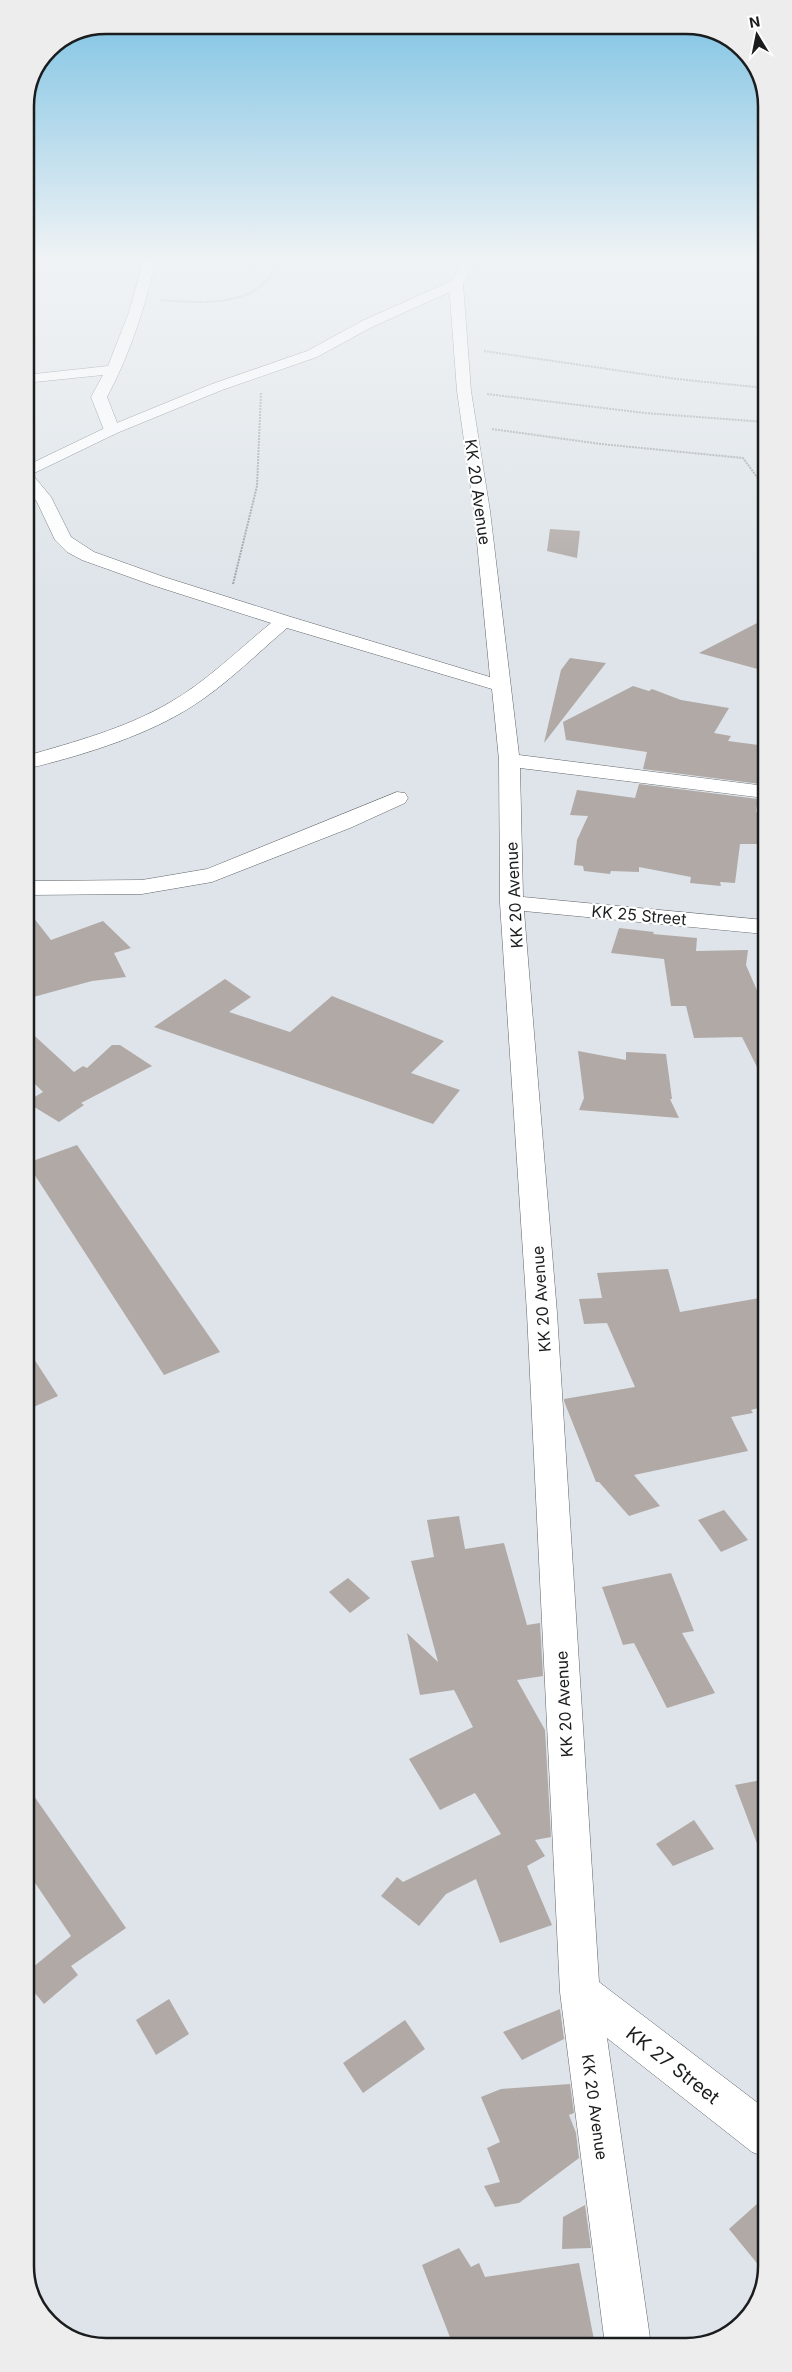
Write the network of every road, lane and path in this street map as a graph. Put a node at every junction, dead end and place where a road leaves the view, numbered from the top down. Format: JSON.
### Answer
{"nodes":[{"id":1,"x":114,"y":370,"type":"joint"},
{"id":2,"x":268,"y":370,"type":"edge"},
{"id":3,"x":463,"y":370,"type":"edge"},
{"id":4,"x":614,"y":370,"type":"edge"},
{"id":5,"x":262,"y":372,"type":"junction"},
{"id":6,"x":34,"y":378,"type":"edge"},
{"id":7,"x":758,"y":387,"type":"edge"},
{"id":8,"x":464,"y":392,"type":"junction"},
{"id":9,"x":758,"y":421,"type":"edge"},
{"id":10,"x":469,"y":425,"type":"junction"},
{"id":11,"x":112,"y":430,"type":"junction"},
{"id":12,"x":34,"y":468,"type":"edge"},
{"id":13,"x":758,"y":477,"type":"edge"},
{"id":14,"x":34,"y":487,"type":"edge"},
{"id":15,"x":228,"y":604,"type":"junction"},
{"id":16,"x":284,"y":621,"type":"junction"},
{"id":17,"x":501,"y":686,"type":"junction"},
{"id":18,"x":34,"y":760,"type":"edge"},
{"id":19,"x":509,"y":760,"type":"junction"},
{"id":20,"x":758,"y":791,"type":"edge"},
{"id":21,"x":397,"y":798,"type":"dead end"},
{"id":22,"x":34,"y":888,"type":"edge"},
{"id":23,"x":512,"y":903,"type":"junction"},
{"id":24,"x":758,"y":926,"type":"edge"},
{"id":25,"x":580,"y":1992,"type":"junction"},
{"id":26,"x":758,"y":2130,"type":"edge"},
{"id":27,"x":627,"y":2338,"type":"edge"}],
"edges":[{"from":1,"to":6,"type":"street"},
{"from":1,"to":11,"type":"street"},
{"from":2,"to":5,"type":"street"},
{"from":3,"to":8,"type":"street","name":"KK 20 Avenue"},
{"from":4,"to":7,"type":"path"},
{"from":5,"to":11,"type":"street"},
{"from":5,"to":15,"type":"path"},
{"from":8,"to":9,"type":"path"},
{"from":8,"to":10,"type":"street","name":"KK 20 Avenue"},
{"from":10,"to":13,"type":"path"},
{"from":10,"to":17,"type":"street","name":"KK 20 Avenue"},
{"from":11,"to":12,"type":"street"},
{"from":14,"to":15,"type":"street"},
{"from":15,"to":16,"type":"street"},
{"from":16,"to":17,"type":"street"},
{"from":16,"to":18,"type":"street"},
{"from":17,"to":19,"type":"street","name":"KK 20 Avenue"},
{"from":19,"to":20,"type":"street"},
{"from":19,"to":23,"type":"street","name":"KK 20 Avenue"},
{"from":21,"to":22,"type":"street"},
{"from":23,"to":24,"type":"street","name":"KK 25 Street"},
{"from":23,"to":25,"type":"street","name":"KK 20 Avenue"},
{"from":25,"to":26,"type":"street","name":"KK 27 Street"},
{"from":25,"to":27,"type":"street","name":"KK 20 Avenue"}]}
